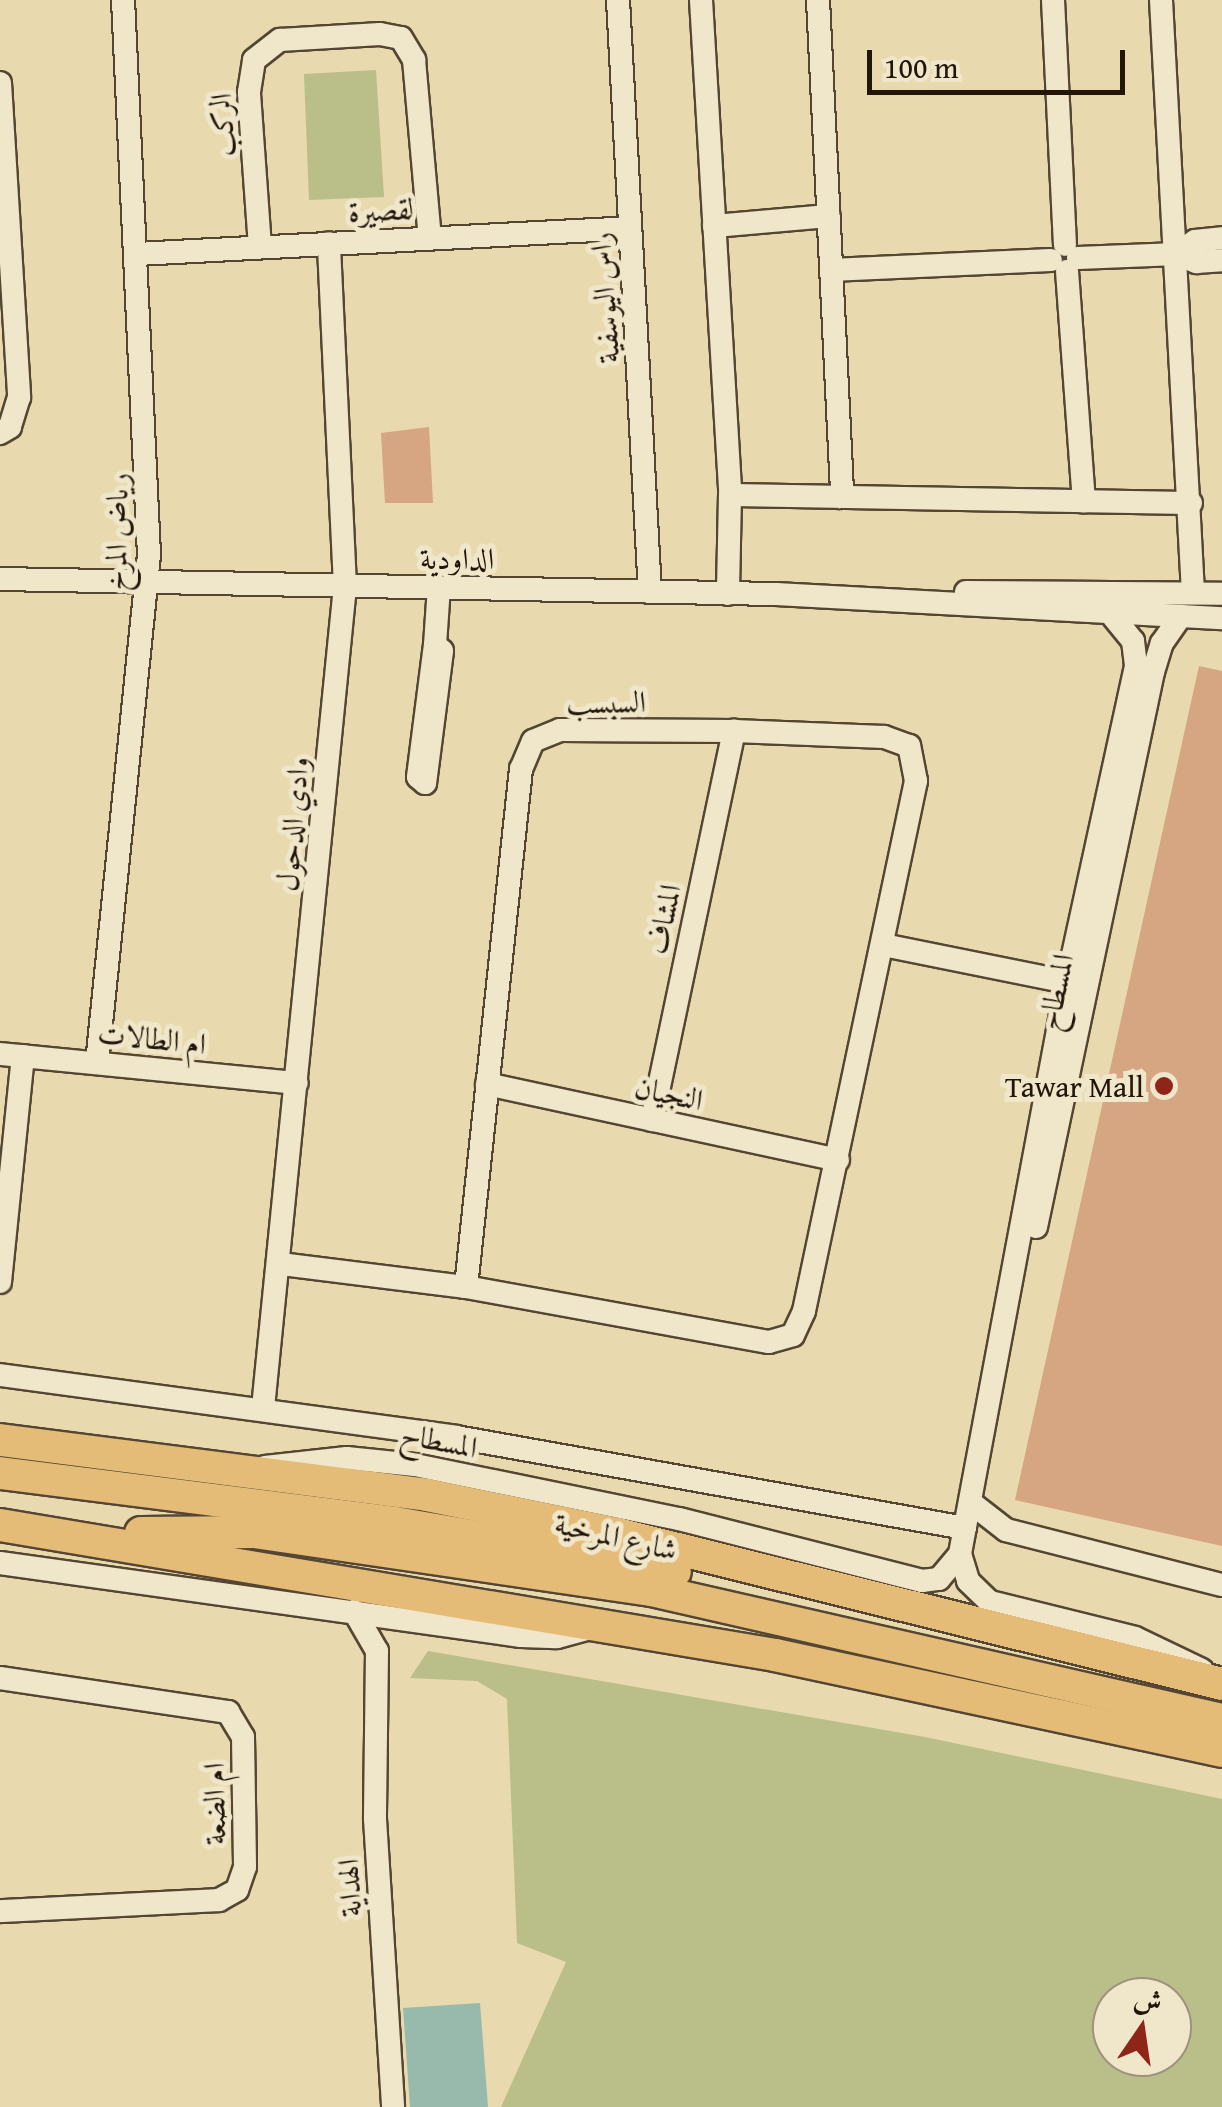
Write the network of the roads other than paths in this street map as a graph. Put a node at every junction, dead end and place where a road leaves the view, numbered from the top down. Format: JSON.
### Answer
{"nodes":[{"id":1,"x":123,"y":0,"type":"edge"},
{"id":2,"x":618,"y":0,"type":"edge"},
{"id":3,"x":701,"y":0,"type":"edge"},
{"id":4,"x":818,"y":0,"type":"edge"},
{"id":5,"x":1053,"y":0,"type":"edge"},
{"id":6,"x":1160,"y":0,"type":"edge"},
{"id":7,"x":0,"y":82,"type":"edge"},
{"id":8,"x":828,"y":216,"type":"junction"},
{"id":9,"x":714,"y":226,"type":"junction"},
{"id":10,"x":628,"y":228,"type":"junction"},
{"id":11,"x":430,"y":238,"type":"junction"},
{"id":12,"x":1222,"y":238,"type":"edge"},
{"id":13,"x":329,"y":244,"type":"junction"},
{"id":14,"x":260,"y":247,"type":"junction"},
{"id":15,"x":5,"y":251,"type":"edge"},
{"id":16,"x":137,"y":254,"type":"junction"},
{"id":17,"x":1178,"y":254,"type":"junction"},
{"id":18,"x":1065,"y":258,"type":"junction"},
{"id":19,"x":1222,"y":260,"type":"edge"},
{"id":20,"x":831,"y":270,"type":"junction"},
{"id":21,"x":0,"y":433,"type":"edge"},
{"id":22,"x":730,"y":495,"type":"junction"},
{"id":23,"x":842,"y":497,"type":"junction"},
{"id":24,"x":1084,"y":501,"type":"junction"},
{"id":25,"x":1191,"y":503,"type":"junction"},
{"id":26,"x":0,"y":578,"type":"edge"},
{"id":27,"x":148,"y":579,"type":"junction"},
{"id":28,"x":344,"y":586,"type":"junction"},
{"id":29,"x":439,"y":587,"type":"junction"},
{"id":30,"x":650,"y":592,"type":"junction"},
{"id":31,"x":1164,"y":592,"type":"junction"},
{"id":32,"x":1192,"y":593,"type":"junction"},
{"id":33,"x":728,"y":594,"type":"junction"},
{"id":34,"x":1222,"y":594,"type":"edge"},
{"id":35,"x":914,"y":599,"type":"junction"},
{"id":36,"x":1111,"y":614,"type":"junction"},
{"id":37,"x":1148,"y":616,"type":"junction"},
{"id":38,"x":1181,"y":616,"type":"junction"},
{"id":39,"x":1222,"y":618,"type":"edge"},
{"id":40,"x":1136,"y":656,"type":"junction"},
{"id":41,"x":430,"y":711,"type":"dead end"},
{"id":42,"x":734,"y":732,"type":"junction"},
{"id":43,"x":883,"y":945,"type":"junction"},
{"id":44,"x":1068,"y":982,"type":"junction"},
{"id":45,"x":11,"y":1055,"type":"edge"},
{"id":46,"x":97,"y":1063,"type":"junction"},
{"id":47,"x":297,"y":1083,"type":"junction"},
{"id":48,"x":487,"y":1084,"type":"junction"},
{"id":49,"x":652,"y":1120,"type":"junction"},
{"id":50,"x":838,"y":1160,"type":"junction"},
{"id":51,"x":281,"y":1264,"type":"junction"},
{"id":52,"x":0,"y":1282,"type":"edge"},
{"id":53,"x":466,"y":1287,"type":"junction"},
{"id":54,"x":0,"y":1375,"type":"edge"},
{"id":55,"x":263,"y":1408,"type":"junction"},
{"id":56,"x":0,"y":1422,"type":"edge"},
{"id":57,"x":13,"y":1442,"type":"edge"},
{"id":58,"x":245,"y":1471,"type":"junction"},
{"id":59,"x":0,"y":1473,"type":"edge"},
{"id":60,"x":970,"y":1502,"type":"junction"},
{"id":61,"x":0,"y":1525,"type":"edge"},
{"id":62,"x":965,"y":1528,"type":"junction"},
{"id":63,"x":96,"y":1538,"type":"junction"},
{"id":64,"x":960,"y":1554,"type":"junction"},
{"id":65,"x":725,"y":1562,"type":"junction"},
{"id":66,"x":0,"y":1563,"type":"edge"},
{"id":67,"x":1222,"y":1585,"type":"edge"},
{"id":68,"x":354,"y":1612,"type":"junction"},
{"id":69,"x":417,"y":1622,"type":"junction"},
{"id":70,"x":602,"y":1623,"type":"junction"},
{"id":71,"x":378,"y":1666,"type":"junction"},
{"id":72,"x":0,"y":1678,"type":"edge"},
{"id":73,"x":1221,"y":1684,"type":"edge"},
{"id":74,"x":1222,"y":1720,"type":"edge"},
{"id":75,"x":1222,"y":1751,"type":"edge"},
{"id":76,"x":0,"y":1911,"type":"edge"},
{"id":77,"x":394,"y":2107,"type":"edge"}],
"edges":[{"from":1,"to":16,"type":"street","name":"رياض المرخ"},
{"from":2,"to":10,"type":"street","name":"راس اليوسفية"},
{"from":3,"to":9,"type":"street"},
{"from":4,"to":8,"type":"street"},
{"from":5,"to":18,"type":"street"},
{"from":6,"to":17,"type":"street"},
{"from":7,"to":15,"type":"street"},
{"from":8,"to":9,"type":"street"},
{"from":8,"to":20,"type":"street"},
{"from":9,"to":22,"type":"street"},
{"from":10,"to":11,"type":"street","name":"لقصيرة"},
{"from":10,"to":30,"type":"street","name":"راس اليوسفية"},
{"from":11,"to":13,"type":"street","name":"لقصيرة"},
{"from":11,"to":14,"type":"street","name":"الركب"},
{"from":12,"to":17,"type":"street"},
{"from":13,"to":14,"type":"street","name":"لقصيرة"},
{"from":13,"to":28,"type":"street","name":"وادي الدحول"},
{"from":14,"to":16,"type":"street","name":"لقصيرة"},
{"from":15,"to":21,"type":"street"},
{"from":16,"to":27,"type":"street","name":"رياض المرخ"},
{"from":17,"to":18,"type":"street"},
{"from":17,"to":19,"type":"street"},
{"from":17,"to":25,"type":"street"},
{"from":18,"to":20,"type":"street"},
{"from":18,"to":24,"type":"street"},
{"from":20,"to":23,"type":"street"},
{"from":22,"to":23,"type":"street"},
{"from":22,"to":33,"type":"street"},
{"from":23,"to":24,"type":"street"},
{"from":24,"to":25,"type":"street"},
{"from":25,"to":32,"type":"street"},
{"from":26,"to":27,"type":"street","name":"الداودية"},
{"from":27,"to":28,"type":"street","name":"الداودية"},
{"from":27,"to":46,"type":"street","name":"رياض المرخ"},
{"from":28,"to":29,"type":"street","name":"الداودية"},
{"from":28,"to":47,"type":"street","name":"وادي الدحول"},
{"from":29,"to":30,"type":"street","name":"الداودية"},
{"from":29,"to":41,"type":"street"},
{"from":30,"to":33,"type":"street","name":"الداودية"},
{"from":31,"to":32,"type":"street","name":"الداودية"},
{"from":31,"to":35,"type":"street","name":"الداودية"},
{"from":31,"to":37,"type":"street","name":"المسطاح"},
{"from":32,"to":34,"type":"street","name":"الداودية"},
{"from":33,"to":35,"type":"street","name":"الداودية"},
{"from":35,"to":36,"type":"street","name":"الداودية"},
{"from":36,"to":37,"type":"street","name":"الداودية"},
{"from":36,"to":40,"type":"street"},
{"from":37,"to":38,"type":"street","name":"الداودية"},
{"from":37,"to":40,"type":"street","name":"المسطاح"},
{"from":38,"to":39,"type":"street","name":"الداودية"},
{"from":38,"to":60,"type":"street","name":"المسطاح"},
{"from":40,"to":44,"type":"street","name":"المسطاح"},
{"from":42,"to":43,"type":"street","name":"السبسب"},
{"from":42,"to":48,"type":"street","name":"السبسب"},
{"from":42,"to":49,"type":"street","name":"المشاف"},
{"from":43,"to":44,"type":"street"},
{"from":43,"to":50,"type":"street","name":"السبسب"},
{"from":44,"to":60,"type":"street","name":"المسطاح"},
{"from":45,"to":46,"type":"street","name":"ام الطالات"},
{"from":45,"to":52,"type":"street"},
{"from":46,"to":47,"type":"street","name":"ام الطالات"},
{"from":47,"to":51,"type":"street","name":"وادي الدحول"},
{"from":48,"to":49,"type":"street","name":"النجيان"},
{"from":48,"to":53,"type":"street","name":"السبسب"},
{"from":49,"to":50,"type":"street","name":"النجيان"},
{"from":50,"to":53,"type":"street","name":"السبسب"},
{"from":51,"to":53,"type":"street","name":"السبسب"},
{"from":51,"to":55,"type":"street","name":"وادي الدحول"},
{"from":54,"to":55,"type":"street"},
{"from":55,"to":62,"type":"street"},
{"from":56,"to":57,"type":"highway"},
{"from":57,"to":58,"type":"highway","name":"شارع المرخية"},
{"from":58,"to":64,"type":"street","name":"المسطاح"},
{"from":58,"to":65,"type":"highway","name":"شارع المرخية"},
{"from":59,"to":65,"type":"highway"},
{"from":60,"to":62,"type":"street","name":"المسطاح"},
{"from":60,"to":67,"type":"street"},
{"from":61,"to":63,"type":"highway"},
{"from":62,"to":64,"type":"street","name":"المسطاح"},
{"from":63,"to":70,"type":"highway"},
{"from":63,"to":74,"type":"highway"},
{"from":64,"to":73,"type":"street"},
{"from":65,"to":73,"type":"highway","name":"شارع المرخية"},
{"from":66,"to":68,"type":"street"},
{"from":68,"to":69,"type":"street"},
{"from":68,"to":71,"type":"street","name":"الهداية"},
{"from":69,"to":70,"type":"street"},
{"from":69,"to":71,"type":"street"},
{"from":70,"to":75,"type":"highway"},
{"from":71,"to":77,"type":"street","name":"الهداية"},
{"from":72,"to":76,"type":"street","name":"ام الضعة"}]}
